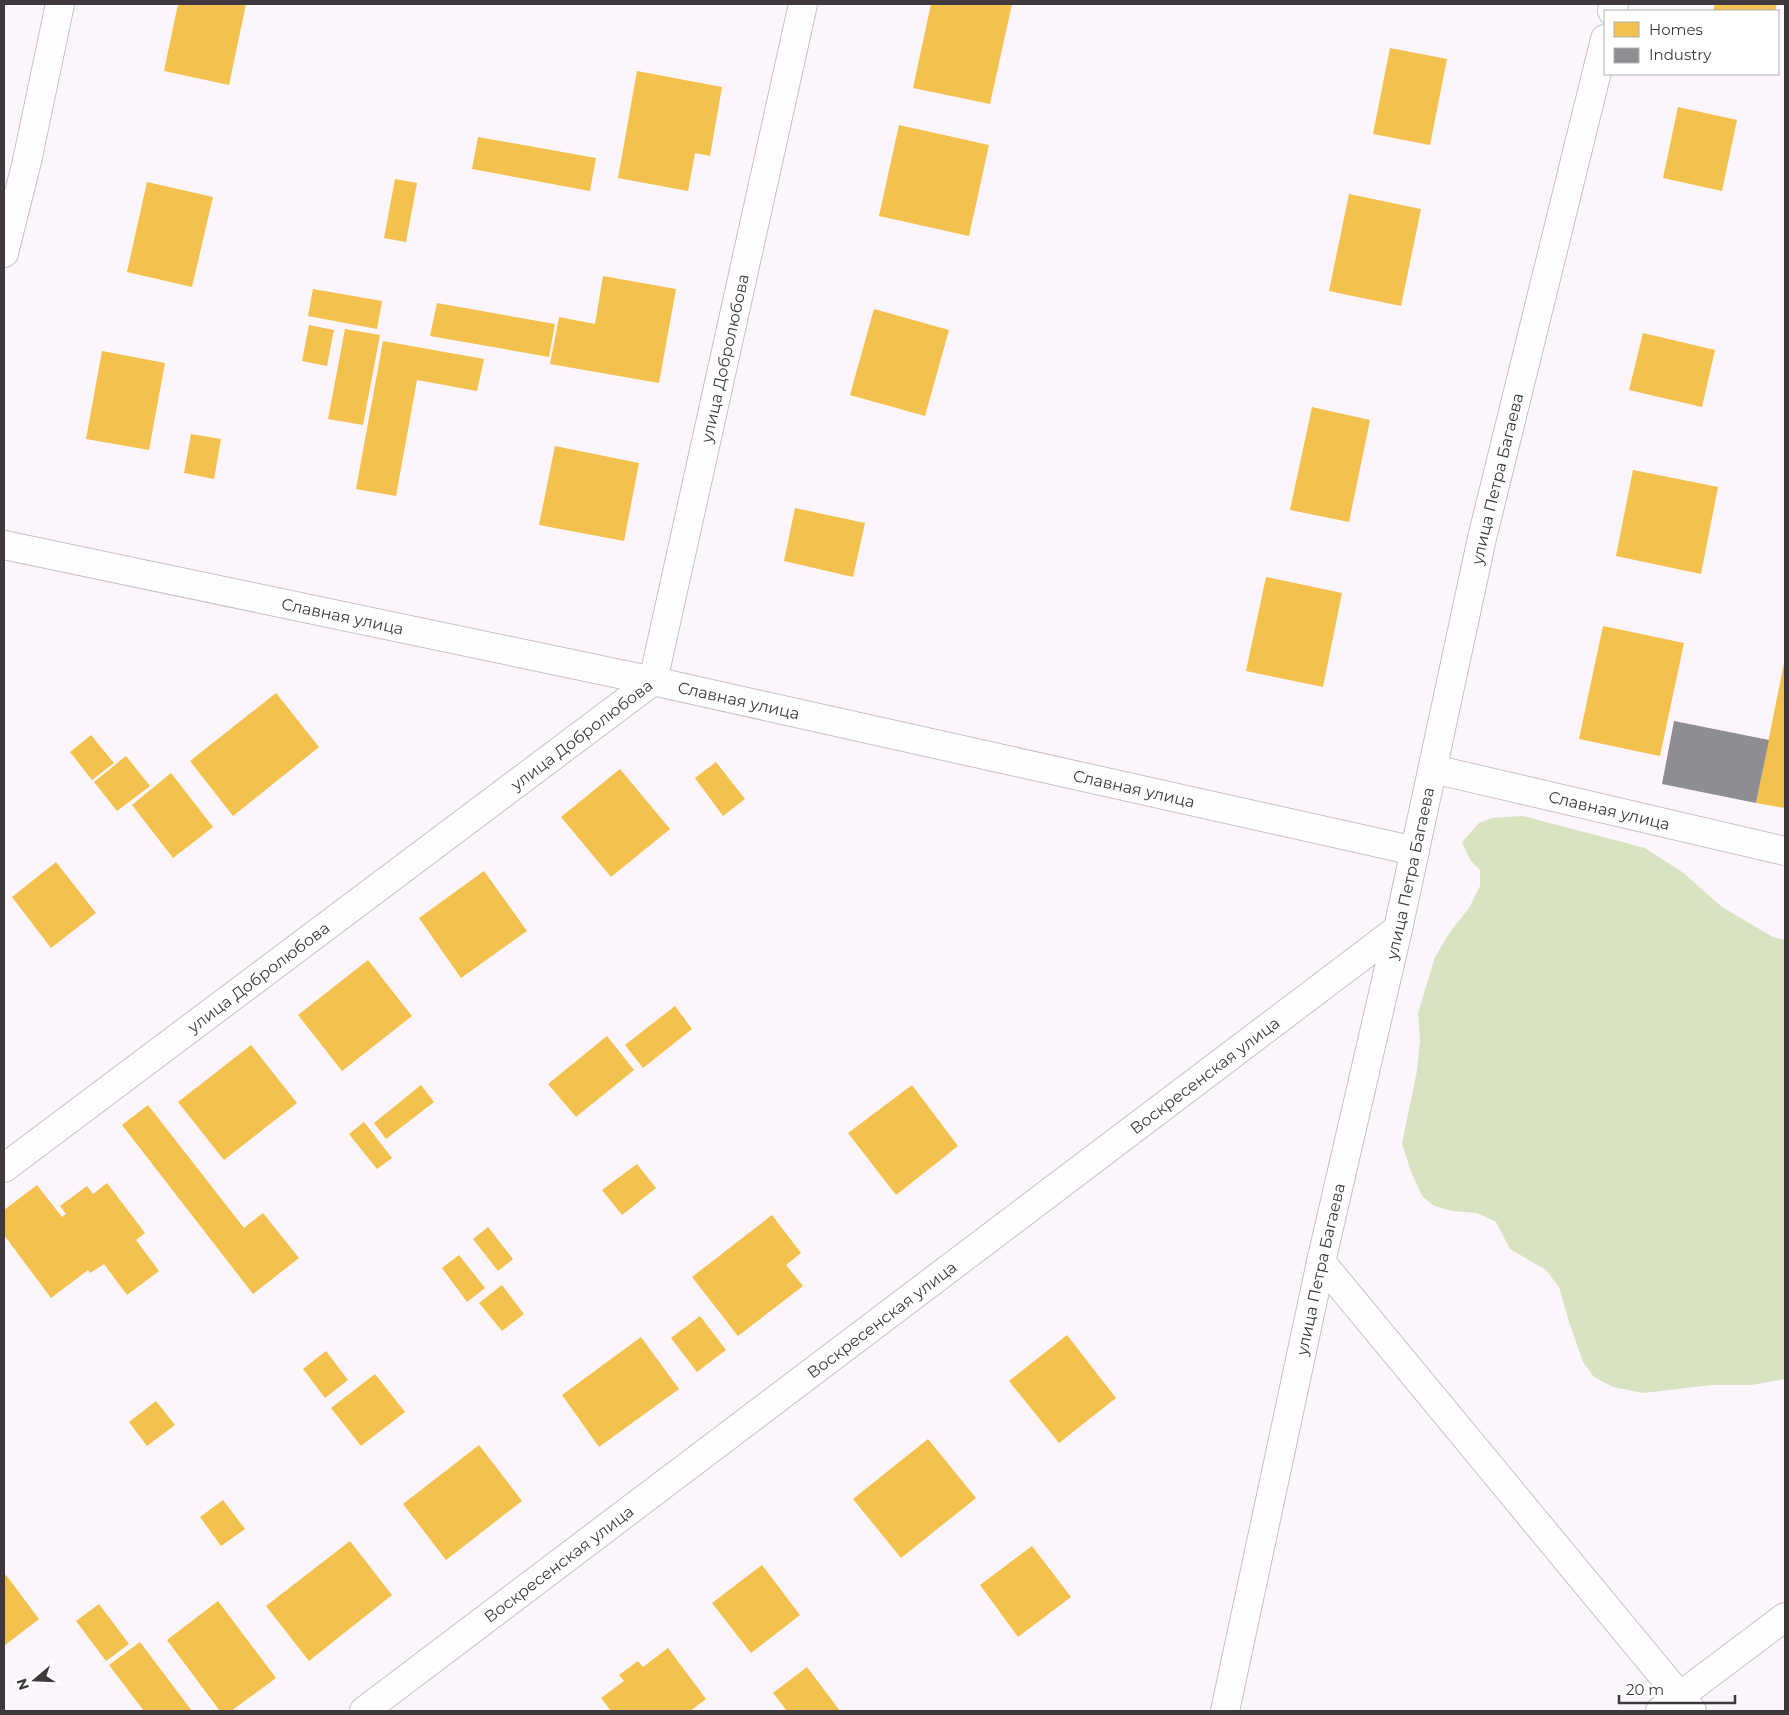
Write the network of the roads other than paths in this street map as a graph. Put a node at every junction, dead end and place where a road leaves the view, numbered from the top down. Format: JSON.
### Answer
{"nodes":[{"id":1,"x":60,"y":4,"type":"edge"},
{"id":2,"x":803,"y":4,"type":"edge"},
{"id":3,"x":1604,"y":43,"type":"edge"},
{"id":4,"x":28,"y":161,"type":"junction"},
{"id":5,"x":4,"y":184,"type":"edge"},
{"id":6,"x":4,"y":253,"type":"edge"},
{"id":7,"x":4,"y":545,"type":"edge"},
{"id":8,"x":653,"y":681,"type":"junction"},
{"id":9,"x":1433,"y":769,"type":"junction"},
{"id":10,"x":1415,"y":851,"type":"junction"},
{"id":11,"x":1785,"y":851,"type":"edge"},
{"id":12,"x":1398,"y":929,"type":"junction"},
{"id":13,"x":4,"y":1168,"type":"edge"},
{"id":14,"x":1321,"y":1262,"type":"junction"},
{"id":15,"x":1785,"y":1617,"type":"edge"},
{"id":16,"x":1677,"y":1706,"type":"edge"},
{"id":17,"x":364,"y":1711,"type":"edge"},
{"id":18,"x":1225,"y":1711,"type":"edge"}],
"edges":[{"from":1,"to":4,"type":"street"},
{"from":2,"to":8,"type":"street","name":"улица Добролюбова"},
{"from":3,"to":9,"type":"street","name":"улица Петра Багаева"},
{"from":4,"to":5,"type":"street"},
{"from":4,"to":6,"type":"street"},
{"from":7,"to":8,"type":"street","name":"Славная улица"},
{"from":8,"to":10,"type":"street","name":"Славная улица"},
{"from":8,"to":13,"type":"street","name":"улица Добролюбова"},
{"from":9,"to":10,"type":"street","name":"улица Петра Багаева"},
{"from":9,"to":11,"type":"street","name":"Славная улица"},
{"from":10,"to":12,"type":"street","name":"улица Петра Багаева"},
{"from":12,"to":14,"type":"street","name":"улица Петра Багаева"},
{"from":12,"to":17,"type":"street","name":"Воскресенская улица"},
{"from":14,"to":16,"type":"street"},
{"from":14,"to":18,"type":"street","name":"улица Петра Багаева"},
{"from":15,"to":16,"type":"street"}]}
